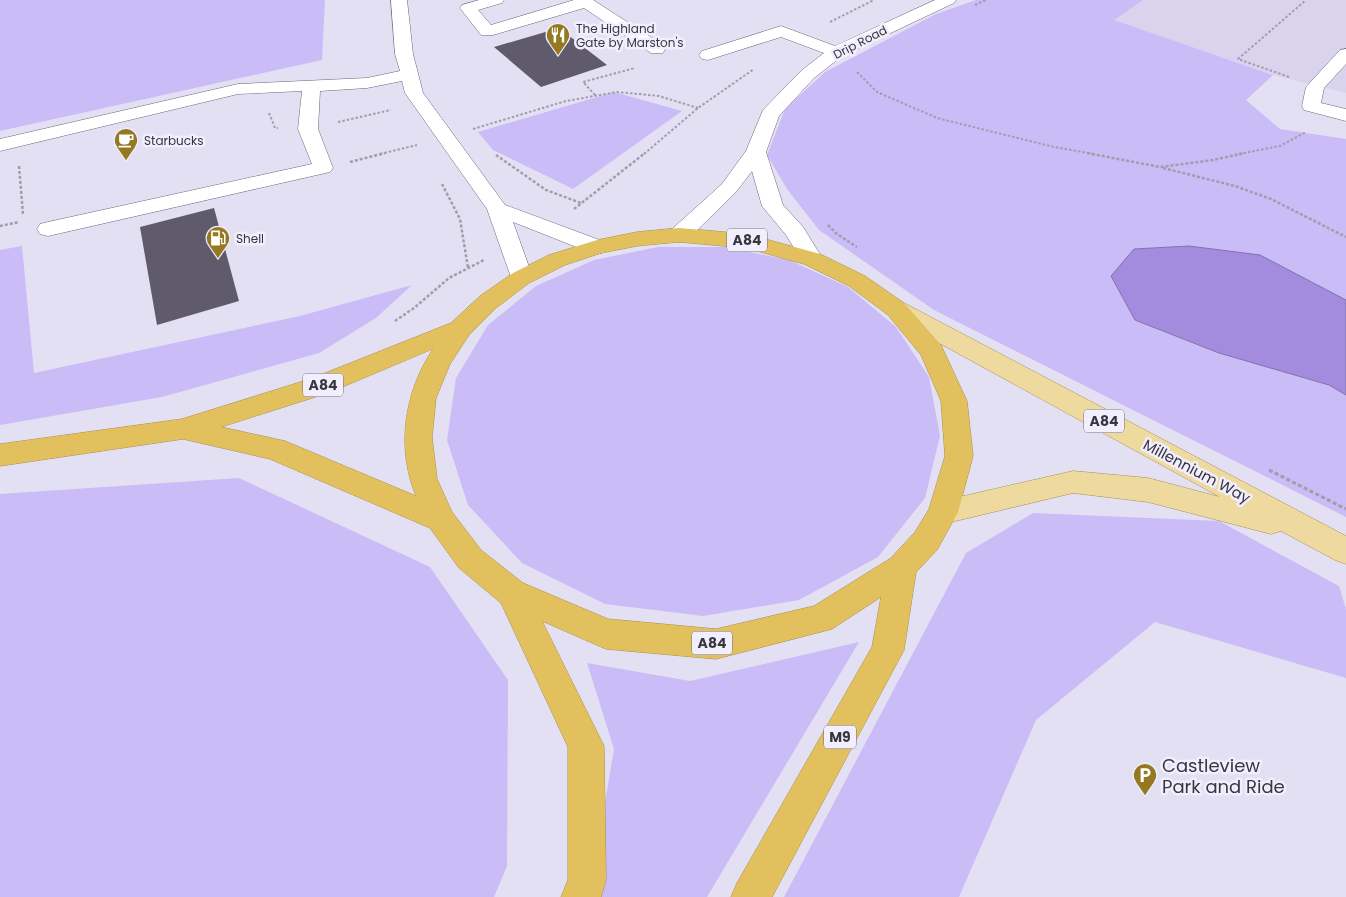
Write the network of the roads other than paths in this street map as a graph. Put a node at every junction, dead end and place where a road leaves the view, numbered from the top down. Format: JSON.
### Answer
{"nodes":[{"id":1,"x":496,"y":0,"type":"edge"},
{"id":2,"x":948,"y":0,"type":"edge"},
{"id":3,"x":403,"y":2,"type":"edge"},
{"id":4,"x":584,"y":2,"type":"edge"},
{"id":5,"x":657,"y":49,"type":"road end"},
{"id":6,"x":840,"y":50,"type":"junction"},
{"id":7,"x":708,"y":54,"type":"dead end"},
{"id":8,"x":1346,"y":54,"type":"edge"},
{"id":9,"x":409,"y":74,"type":"junction"},
{"id":10,"x":311,"y":86,"type":"junction"},
{"id":11,"x":1346,"y":115,"type":"edge"},
{"id":12,"x":0,"y":145,"type":"edge"},
{"id":13,"x":756,"y":152,"type":"junction"},
{"id":14,"x":498,"y":209,"type":"junction"},
{"id":15,"x":48,"y":229,"type":"dead end"},
{"id":16,"x":679,"y":235,"type":"junction"},
{"id":17,"x":597,"y":247,"type":"junction"},
{"id":18,"x":812,"y":259,"type":"junction"},
{"id":19,"x":521,"y":278,"type":"junction"},
{"id":20,"x":896,"y":309,"type":"junction"},
{"id":21,"x":460,"y":330,"type":"junction"},
{"id":22,"x":182,"y":429,"type":"junction"},
{"id":23,"x":0,"y":455,"type":"edge"},
{"id":24,"x":943,"y":512,"type":"junction"},
{"id":25,"x":440,"y":519,"type":"junction"},
{"id":26,"x":1313,"y":533,"type":"junction"},
{"id":27,"x":1346,"y":551,"type":"edge"},
{"id":28,"x":902,"y":567,"type":"junction"},
{"id":29,"x":512,"y":594,"type":"junction"},
{"id":30,"x":581,"y":897,"type":"edge"},
{"id":31,"x":751,"y":897,"type":"edge"}],
"edges":[{"from":1,"to":4,"type":"street"},
{"from":2,"to":6,"type":"street","name":"Drip Road"},
{"from":3,"to":9,"type":"street"},
{"from":4,"to":5,"type":"street"},
{"from":6,"to":7,"type":"street"},
{"from":6,"to":13,"type":"street","name":"Drip Road"},
{"from":8,"to":11,"type":"street"},
{"from":9,"to":10,"type":"street"},
{"from":9,"to":14,"type":"street"},
{"from":10,"to":12,"type":"street"},
{"from":10,"to":15,"type":"street"},
{"from":13,"to":16,"type":"street","name":"Drip Road"},
{"from":13,"to":18,"type":"street"},
{"from":14,"to":17,"type":"street"},
{"from":14,"to":19,"type":"street"},
{"from":16,"to":17,"type":"highway","number":"A84"},
{"from":16,"to":18,"type":"highway","number":"A84"},
{"from":17,"to":19,"type":"highway","number":"A84"},
{"from":18,"to":20,"type":"highway","number":"A84"},
{"from":19,"to":21,"type":"highway","number":"A84"},
{"from":20,"to":24,"type":"highway","number":"A84"},
{"from":20,"to":26,"type":"main road","name":"Millennium Way","number":"A84"},
{"from":21,"to":22,"type":"highway","number":"A84"},
{"from":21,"to":25,"type":"highway","number":"A84"},
{"from":22,"to":23,"type":"highway","number":"A84"},
{"from":22,"to":25,"type":"highway","number":"A84"},
{"from":24,"to":26,"type":"main road","name":"Millennium Way","number":"A84"},
{"from":24,"to":28,"type":"highway","number":"A84"},
{"from":25,"to":29,"type":"highway","number":"A84"},
{"from":26,"to":27,"type":"main road","name":"Millennium Way","number":"A84"},
{"from":28,"to":29,"type":"highway","number":"A84"},
{"from":28,"to":31,"type":"highway","number":"M9"},
{"from":29,"to":30,"type":"highway"}]}
